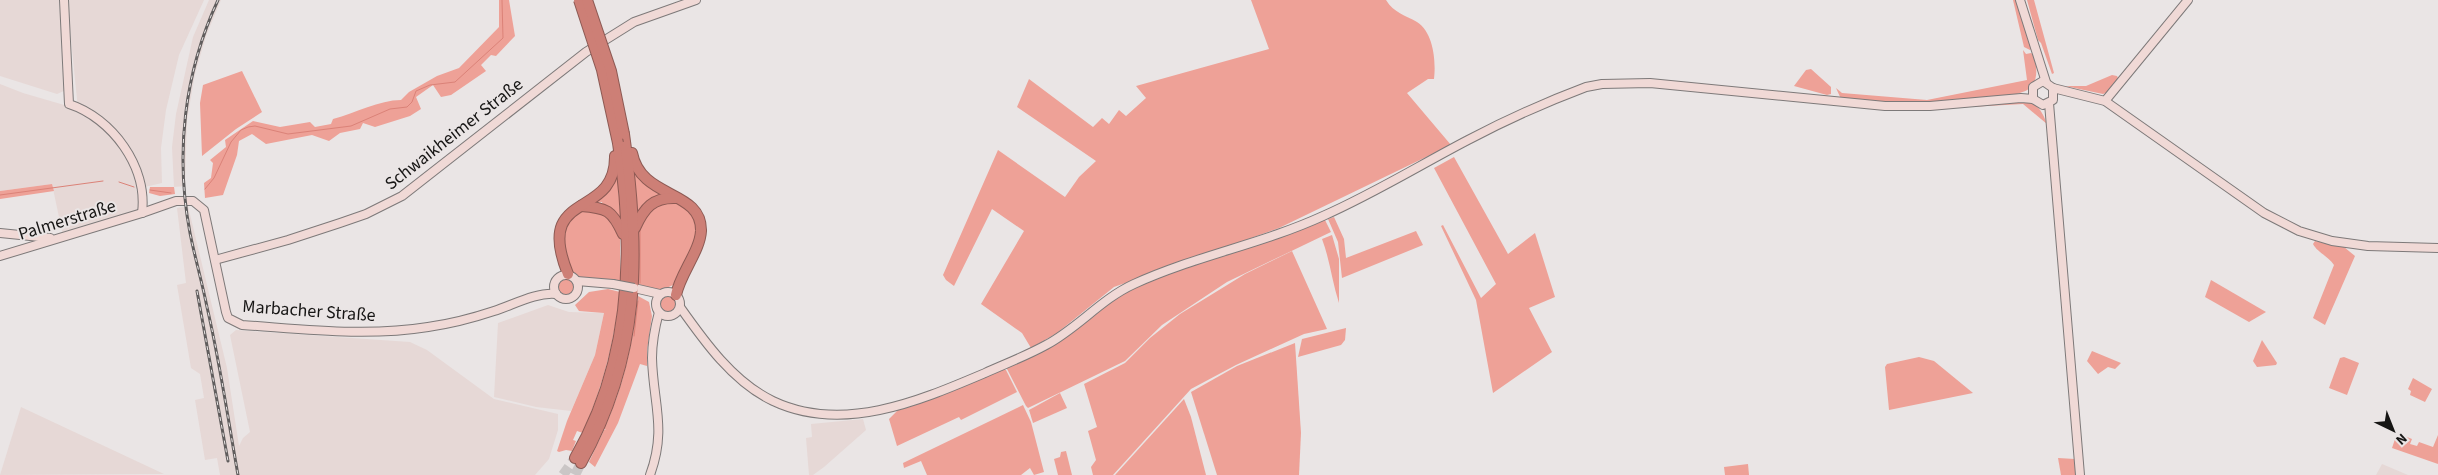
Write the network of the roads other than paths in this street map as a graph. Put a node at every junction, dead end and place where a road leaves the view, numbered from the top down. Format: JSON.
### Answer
{"nodes":[{"id":1,"x":64,"y":0,"type":"edge"},
{"id":2,"x":578,"y":0,"type":"edge"},
{"id":3,"x":587,"y":0,"type":"edge"},
{"id":4,"x":696,"y":0,"type":"edge"},
{"id":5,"x":2020,"y":0,"type":"edge"},
{"id":6,"x":2188,"y":0,"type":"edge"},
{"id":7,"x":2043,"y":82,"type":"junction"},
{"id":8,"x":2032,"y":95,"type":"junction"},
{"id":9,"x":2050,"y":98,"type":"junction"},
{"id":10,"x":2105,"y":101,"type":"junction"},
{"id":11,"x":624,"y":140,"type":"junction"},
{"id":12,"x":677,"y":198,"type":"junction"},
{"id":13,"x":581,"y":206,"type":"junction"},
{"id":14,"x":142,"y":213,"type":"junction"},
{"id":15,"x":634,"y":231,"type":"junction"},
{"id":16,"x":0,"y":233,"type":"edge"},
{"id":17,"x":64,"y":237,"type":"junction"},
{"id":18,"x":626,"y":239,"type":"junction"},
{"id":19,"x":2438,"y":248,"type":"edge"},
{"id":20,"x":0,"y":256,"type":"edge"},
{"id":21,"x":215,"y":260,"type":"junction"},
{"id":22,"x":564,"y":275,"type":"junction"},
{"id":23,"x":578,"y":285,"type":"junction"},
{"id":24,"x":554,"y":286,"type":"junction"},
{"id":25,"x":556,"y":294,"type":"junction"},
{"id":26,"x":665,"y":296,"type":"junction"},
{"id":27,"x":532,"y":298,"type":"junction"},
{"id":28,"x":677,"y":310,"type":"junction"},
{"id":29,"x":659,"y":312,"type":"junction"},
{"id":30,"x":667,"y":316,"type":"junction"},
{"id":31,"x":653,"y":341,"type":"junction"},
{"id":32,"x":650,"y":475,"type":"edge"},
{"id":33,"x":2080,"y":475,"type":"edge"}],
"edges":[{"from":1,"to":14,"type":"main road"},
{"from":2,"to":11,"type":"highway","bridge":true},
{"from":3,"to":11,"type":"highway","bridge":true},
{"from":4,"to":21,"type":"main road","name":"Schwaikheimer Straße"},
{"from":5,"to":7,"type":"main road"},
{"from":6,"to":10,"type":"main road"},
{"from":7,"to":8,"type":"main road"},
{"from":7,"to":9,"type":"main road"},
{"from":8,"to":9,"type":"main road"},
{"from":8,"to":28,"type":"main road"},
{"from":9,"to":10,"type":"main road"},
{"from":9,"to":33,"type":"main road"},
{"from":10,"to":19,"type":"main road"},
{"from":11,"to":12,"type":"highway"},
{"from":11,"to":13,"type":"highway"},
{"from":11,"to":15,"type":"highway"},
{"from":11,"to":18,"type":"highway"},
{"from":12,"to":15,"type":"highway"},
{"from":12,"to":26,"type":"highway"},
{"from":13,"to":18,"type":"highway"},
{"from":13,"to":22,"type":"highway"},
{"from":14,"to":17,"type":"main road","name":"Palmerstraße"},
{"from":14,"to":21,"type":"main road","name":"Marbacher Straße"},
{"from":15,"to":18,"type":"highway"},
{"from":16,"to":17,"type":"main road"},
{"from":17,"to":20,"type":"main road","name":"Palmerstraße"},
{"from":21,"to":27,"type":"main road","name":"Marbacher Straße"},
{"from":22,"to":23,"type":"main road"},
{"from":22,"to":24,"type":"main road"},
{"from":23,"to":25,"type":"main road"},
{"from":23,"to":26,"type":"main road","bridge":true},
{"from":24,"to":25,"type":"main road"},
{"from":24,"to":27,"type":"main road","name":"Marbacher Straße"},
{"from":25,"to":27,"type":"main road","name":"Marbacher Straße"},
{"from":26,"to":28,"type":"main road"},
{"from":26,"to":29,"type":"main road"},
{"from":28,"to":30,"type":"main road"},
{"from":29,"to":30,"type":"main road"},
{"from":29,"to":31,"type":"main road"},
{"from":30,"to":31,"type":"main road"},
{"from":31,"to":32,"type":"main road"}]}
